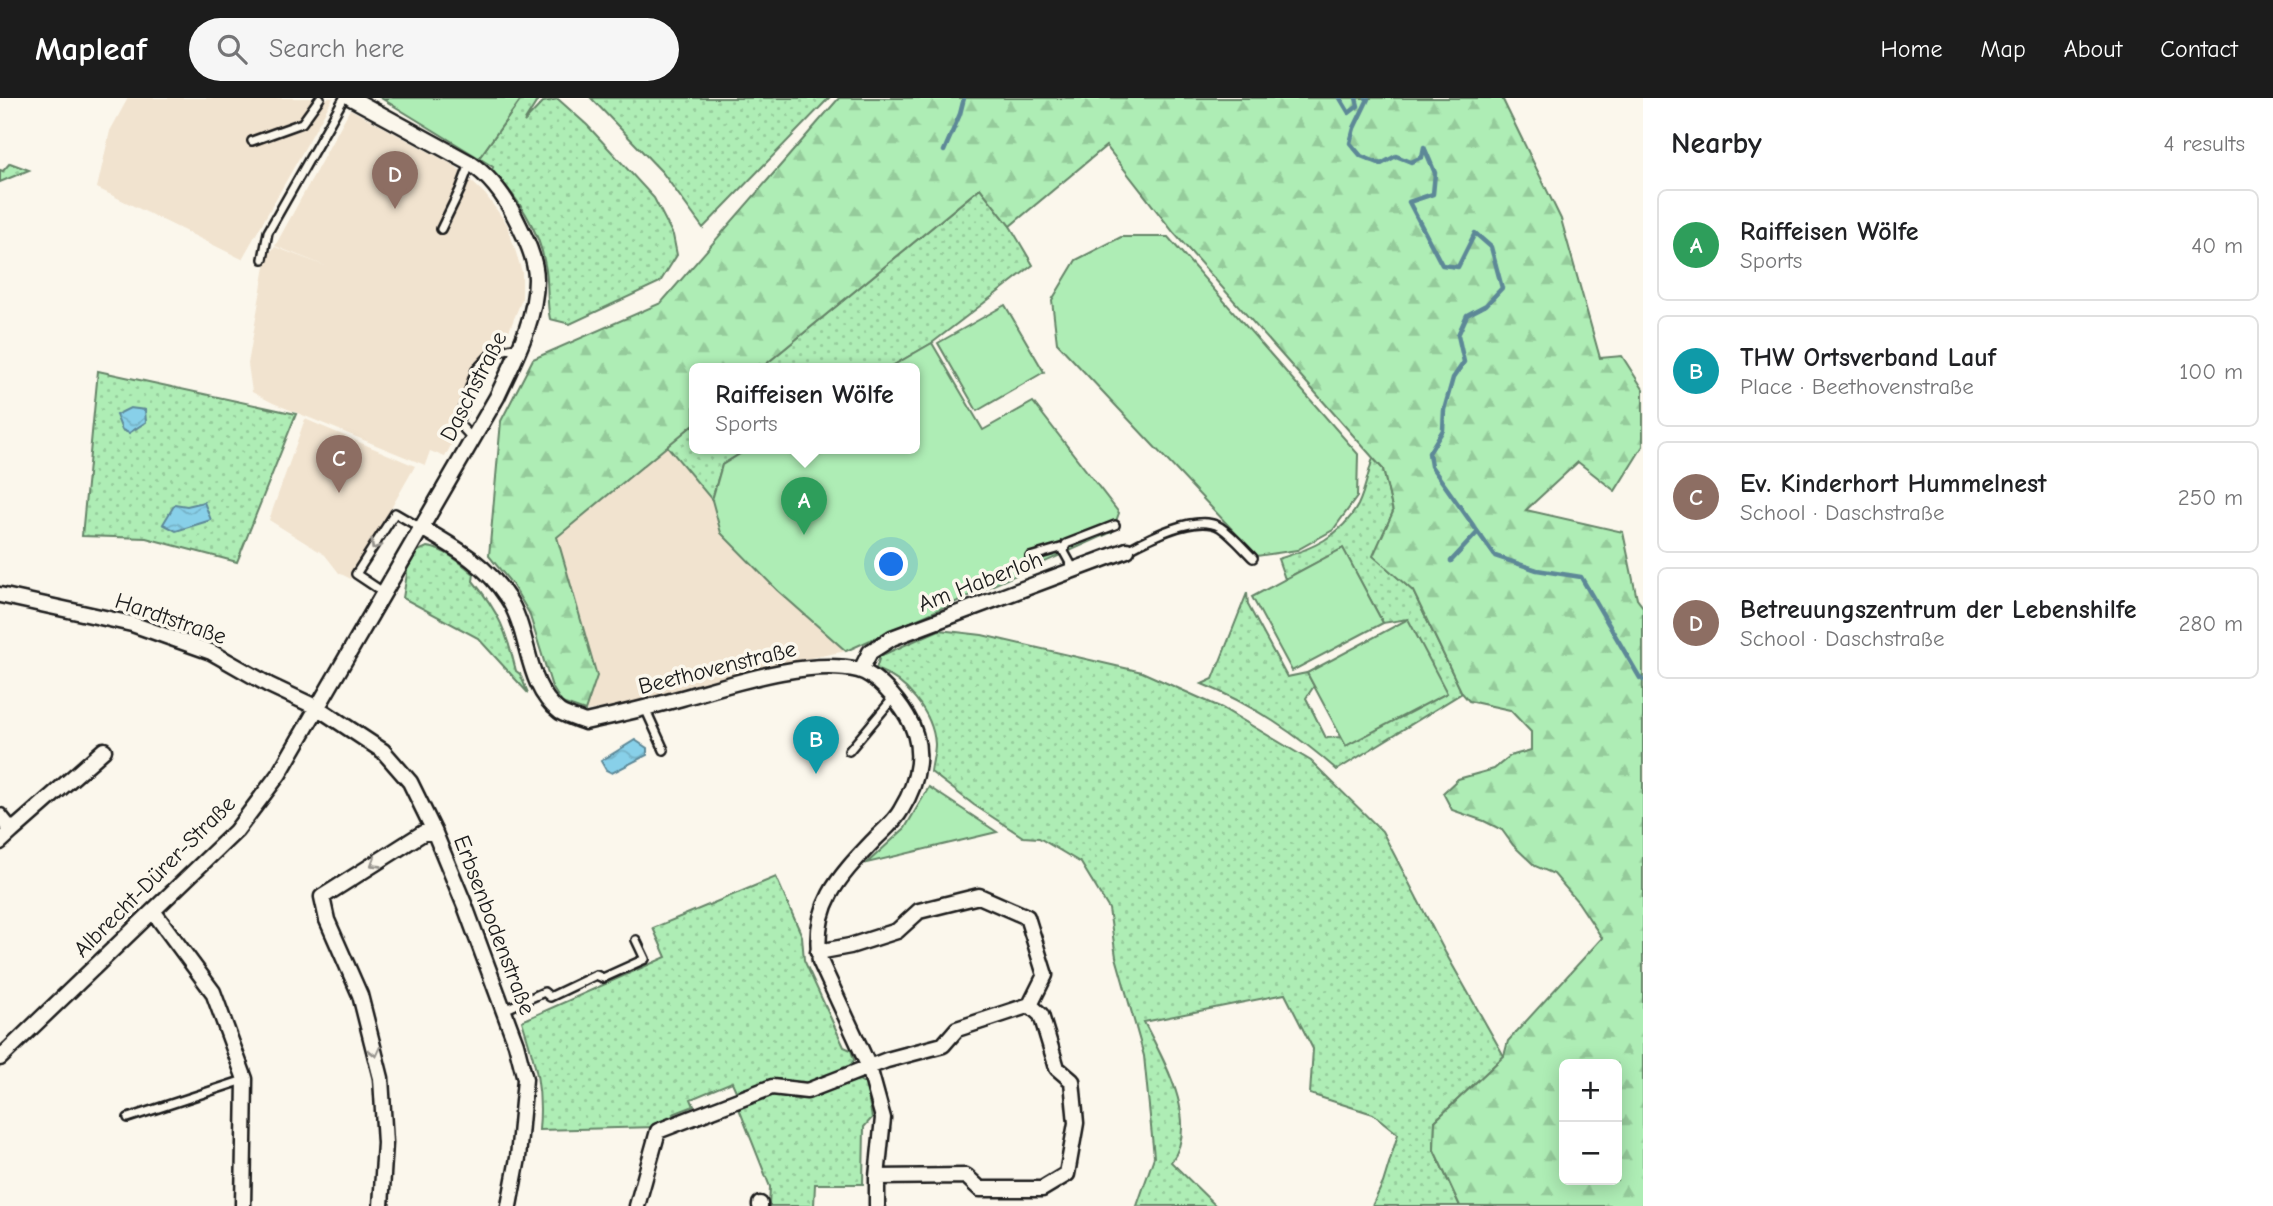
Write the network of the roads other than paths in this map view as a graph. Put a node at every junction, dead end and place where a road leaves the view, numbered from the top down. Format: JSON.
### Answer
{"nodes":[{"id":1,"x":320,"y":98,"type":"edge"},
{"id":2,"x":344,"y":98,"type":"edge"},
{"id":3,"x":351,"y":98,"type":"edge"},
{"id":4,"x":252,"y":141,"type":"dead end"},
{"id":5,"x":470,"y":163,"type":"junction"},
{"id":6,"x":441,"y":229,"type":"dead end"},
{"id":7,"x":263,"y":259,"type":"dead end"},
{"id":8,"x":521,"y":345,"type":"junction"},
{"id":9,"x":473,"y":438,"type":"junction"},
{"id":10,"x":1115,"y":525,"type":"dead end"},
{"id":11,"x":420,"y":527,"type":"junction"},
{"id":12,"x":1064,"y":547,"type":"junction"},
{"id":13,"x":1127,"y":550,"type":"joint"},
{"id":14,"x":1030,"y":557,"type":"dead end"},
{"id":15,"x":1253,"y":558,"type":"dead end"},
{"id":16,"x":1074,"y":570,"type":"junction"},
{"id":17,"x":383,"y":592,"type":"junction"},
{"id":18,"x":0,"y":595,"type":"edge"},
{"id":19,"x":861,"y":670,"type":"junction"},
{"id":20,"x":895,"y":695,"type":"junction"},
{"id":21,"x":318,"y":708,"type":"junction"},
{"id":22,"x":645,"y":708,"type":"junction"},
{"id":23,"x":104,"y":750,"type":"dead end"},
{"id":24,"x":664,"y":750,"type":"dead end"},
{"id":25,"x":849,"y":751,"type":"dead end"},
{"id":26,"x":0,"y":816,"type":"edge"},
{"id":27,"x":12,"y":831,"type":"junction"},
{"id":28,"x":435,"y":831,"type":"junction"},
{"id":29,"x":0,"y":842,"type":"edge"},
{"id":30,"x":153,"y":911,"type":"junction"},
{"id":31,"x":636,"y":940,"type":"dead end"},
{"id":32,"x":818,"y":952,"type":"junction"},
{"id":33,"x":1030,"y":1004,"type":"junction"},
{"id":34,"x":504,"y":1010,"type":"junction"},
{"id":35,"x":0,"y":1058,"type":"edge"},
{"id":36,"x":869,"y":1067,"type":"junction"},
{"id":37,"x":245,"y":1079,"type":"junction"},
{"id":38,"x":128,"y":1118,"type":"dead end"},
{"id":39,"x":877,"y":1177,"type":"junction"},
{"id":40,"x":243,"y":1206,"type":"edge"},
{"id":41,"x":381,"y":1206,"type":"edge"},
{"id":42,"x":509,"y":1206,"type":"edge"},
{"id":43,"x":637,"y":1206,"type":"edge"},
{"id":44,"x":877,"y":1206,"type":"edge"}],
"edges":[{"from":1,"to":4,"type":"lane"},
{"from":2,"to":7,"type":"lane"},
{"from":3,"to":5,"type":"street","name":"Daschstraße"},
{"from":5,"to":6,"type":"lane"},
{"from":5,"to":8,"type":"street","name":"Daschstraße"},
{"from":8,"to":9,"type":"street","name":"Daschstraße"},
{"from":8,"to":9,"type":"lane"},
{"from":9,"to":11,"type":"street","name":"Daschstraße"},
{"from":10,"to":12,"type":"lane"},
{"from":11,"to":17,"type":"street","name":"Daschstraße"},
{"from":11,"to":17,"type":"lane","one_way":true},
{"from":11,"to":22,"type":"street","name":"Beethovenstraße"},
{"from":12,"to":14,"type":"lane"},
{"from":12,"to":16,"type":"lane"},
{"from":13,"to":15,"type":"lane"},
{"from":13,"to":16,"type":"street","name":"Am Haberloh"},
{"from":16,"to":19,"type":"street","name":"Am Haberloh"},
{"from":17,"to":21,"type":"street","name":"Daschstraße"},
{"from":18,"to":21,"type":"street","name":"Hardtstraße"},
{"from":19,"to":20,"type":"street"},
{"from":19,"to":22,"type":"street","name":"Beethovenstraße"},
{"from":20,"to":25,"type":"lane"},
{"from":20,"to":32,"type":"street"},
{"from":21,"to":28,"type":"street","name":"Erbsenbodenstraße"},
{"from":21,"to":30,"type":"street","name":"Albrecht-Dürer-Straße"},
{"from":22,"to":24,"type":"lane"},
{"from":23,"to":27,"type":"street"},
{"from":26,"to":27,"type":"street"},
{"from":27,"to":29,"type":"street"},
{"from":28,"to":34,"type":"street","name":"Erbsenbodenstraße"},
{"from":28,"to":41,"type":"street","one_way":true},
{"from":30,"to":35,"type":"street","name":"Albrecht-Dürer-Straße"},
{"from":30,"to":37,"type":"street"},
{"from":31,"to":34,"type":"lane"},
{"from":32,"to":33,"type":"street"},
{"from":32,"to":36,"type":"street"},
{"from":33,"to":36,"type":"street"},
{"from":33,"to":39,"type":"street"},
{"from":34,"to":42,"type":"street","name":"Erbsenbodenstraße"},
{"from":36,"to":39,"type":"street"},
{"from":36,"to":43,"type":"street"},
{"from":37,"to":38,"type":"lane"},
{"from":37,"to":40,"type":"street"},
{"from":39,"to":44,"type":"street"}]}
